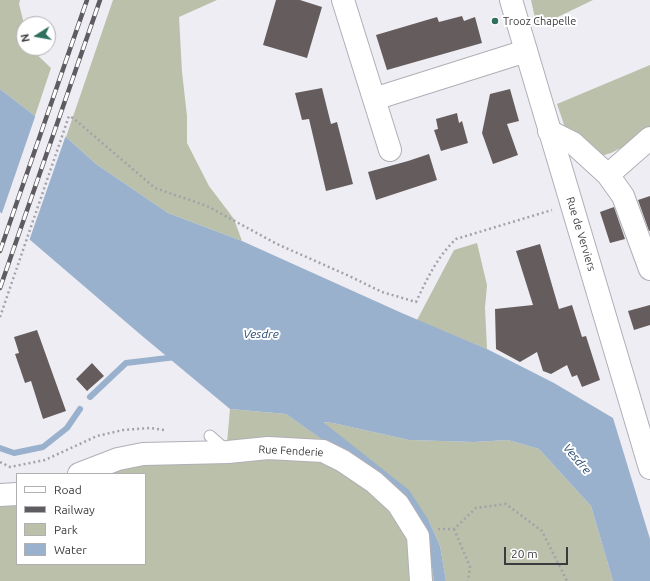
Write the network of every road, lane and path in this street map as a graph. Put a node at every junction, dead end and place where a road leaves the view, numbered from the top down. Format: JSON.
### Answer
{"nodes":[{"id":1,"x":343,"y":0,"type":"edge"},
{"id":2,"x":511,"y":0,"type":"edge"},
{"id":3,"x":526,"y":50,"type":"junction"},
{"id":4,"x":374,"y":99,"type":"junction"},
{"id":5,"x":549,"y":131,"type":"junction"},
{"id":6,"x":650,"y":138,"type":"edge"},
{"id":7,"x":390,"y":150,"type":"dead end"},
{"id":8,"x":608,"y":175,"type":"junction"},
{"id":9,"x":572,"y":203,"type":"junction"},
{"id":10,"x":650,"y":269,"type":"edge"},
{"id":11,"x":0,"y":317,"type":"edge"},
{"id":12,"x":210,"y":436,"type":"dead end"},
{"id":13,"x":228,"y":452,"type":"junction"},
{"id":14,"x":650,"y":468,"type":"edge"},
{"id":15,"x":82,"y":473,"type":"edge"},
{"id":16,"x":16,"y":494,"type":"edge"},
{"id":17,"x":0,"y":495,"type":"edge"},
{"id":18,"x":437,"y":528,"type":"dead end"},
{"id":19,"x":454,"y":530,"type":"junction"},
{"id":20,"x":421,"y":581,"type":"edge"},
{"id":21,"x":468,"y":581,"type":"edge"},
{"id":22,"x":567,"y":581,"type":"edge"}],
"edges":[{"from":1,"to":4,"type":"street"},
{"from":2,"to":3,"type":"street","name":"Rue de Verviers"},
{"from":3,"to":4,"type":"street"},
{"from":3,"to":5,"type":"street","name":"Rue de Verviers"},
{"from":4,"to":7,"type":"street"},
{"from":5,"to":8,"type":"street"},
{"from":5,"to":9,"type":"street","name":"Rue de Verviers"},
{"from":6,"to":8,"type":"street"},
{"from":8,"to":10,"type":"street"},
{"from":9,"to":11,"type":"path"},
{"from":9,"to":14,"type":"street","name":"Rue de Verviers"},
{"from":12,"to":13,"type":"lane"},
{"from":13,"to":15,"type":"street","name":"Rue Fenderie"},
{"from":13,"to":20,"type":"street","name":"Rue Fenderie"},
{"from":16,"to":17,"type":"street"},
{"from":18,"to":19,"type":"path"},
{"from":19,"to":21,"type":"path"},
{"from":19,"to":22,"type":"path"}]}
